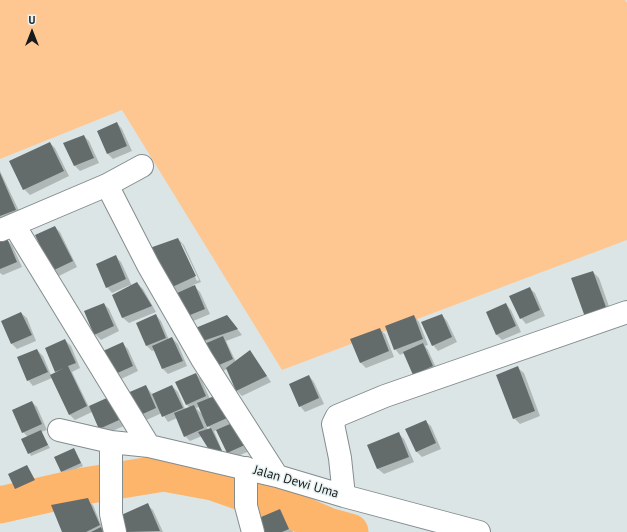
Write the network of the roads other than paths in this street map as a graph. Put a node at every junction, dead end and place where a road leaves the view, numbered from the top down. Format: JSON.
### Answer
{"nodes":[{"id":1,"x":142,"y":166,"type":"dead end"},
{"id":2,"x":106,"y":185,"type":"junction"},
{"id":3,"x":7,"y":227,"type":"edge"},
{"id":4,"x":627,"y":312,"type":"edge"},
{"id":5,"x":59,"y":430,"type":"dead end"},
{"id":6,"x":149,"y":446,"type":"junction"},
{"id":7,"x":111,"y":452,"type":"junction"},
{"id":8,"x":245,"y":475,"type":"junction"},
{"id":9,"x":277,"y":476,"type":"junction"},
{"id":10,"x":344,"y":496,"type":"junction"},
{"id":11,"x":473,"y":531,"type":"edge"},
{"id":12,"x":115,"y":532,"type":"edge"},
{"id":13,"x":253,"y":532,"type":"edge"}],
"edges":[{"from":1,"to":2,"type":"street"},
{"from":2,"to":3,"type":"street"},
{"from":2,"to":9,"type":"street"},
{"from":3,"to":6,"type":"street"},
{"from":4,"to":10,"type":"street"},
{"from":5,"to":7,"type":"street","name":"Jalan Dewi Uma"},
{"from":6,"to":7,"type":"street","name":"Jalan Dewi Uma"},
{"from":6,"to":8,"type":"street","name":"Jalan Dewi Uma"},
{"from":7,"to":12,"type":"street"},
{"from":8,"to":9,"type":"street","name":"Jalan Dewi Uma"},
{"from":8,"to":13,"type":"street"},
{"from":9,"to":10,"type":"street","name":"Jalan Dewi Uma"},
{"from":10,"to":11,"type":"street","name":"Jalan Dewi Uma"}]}
